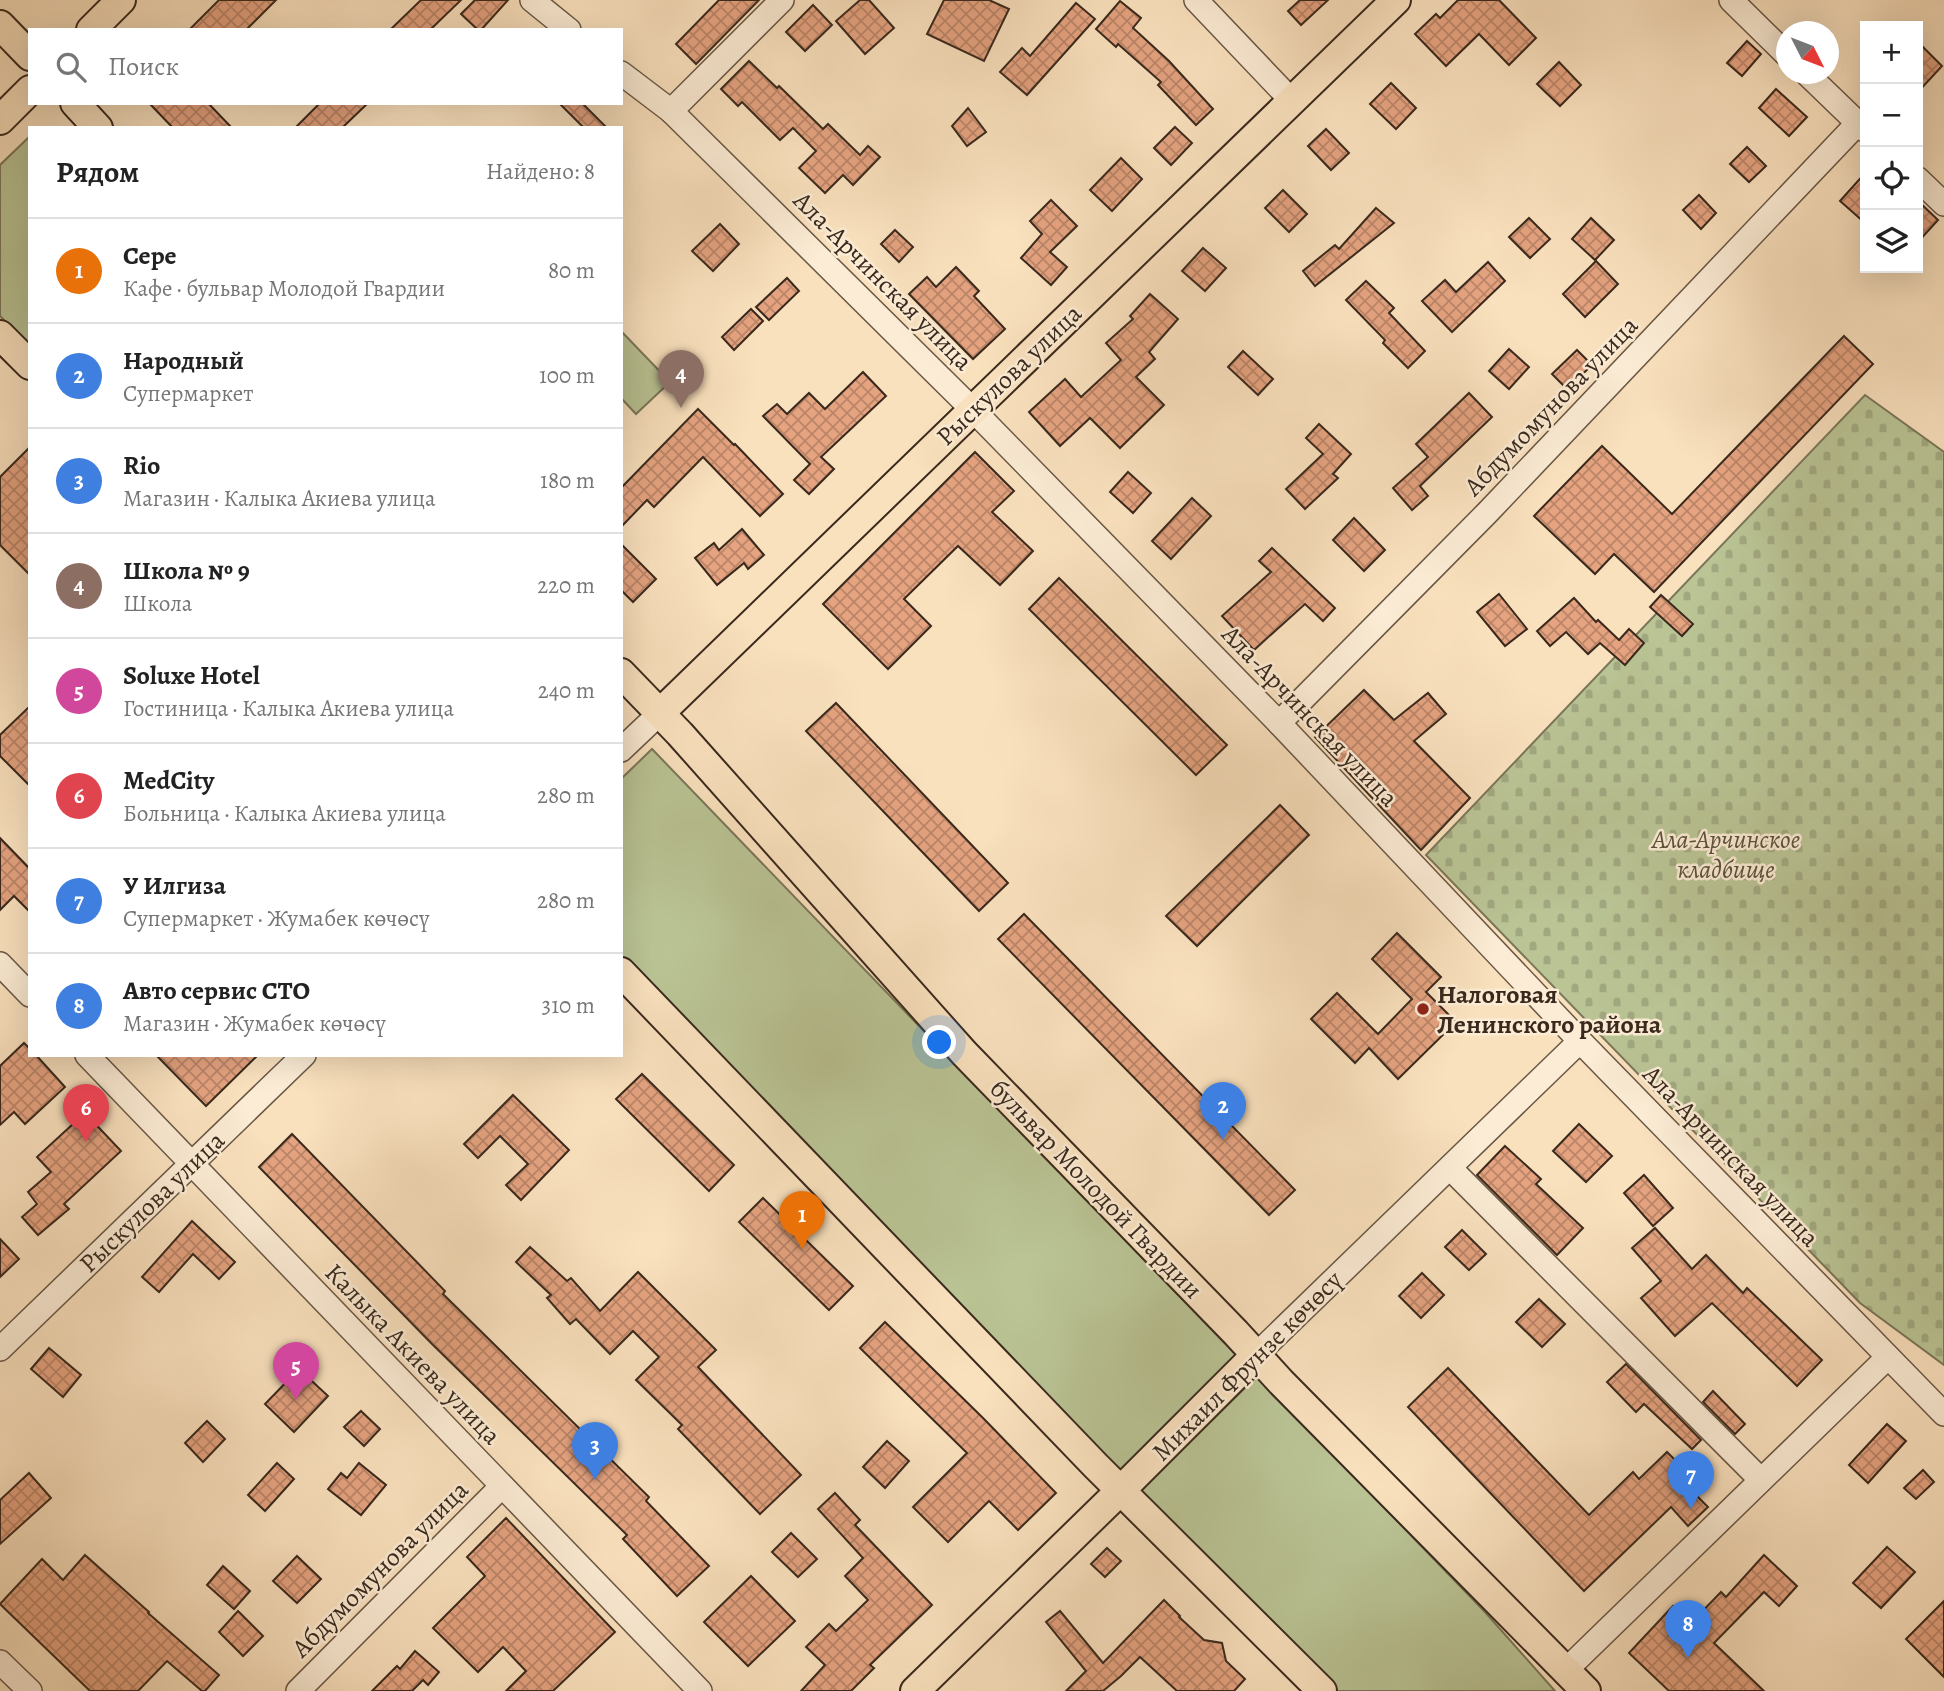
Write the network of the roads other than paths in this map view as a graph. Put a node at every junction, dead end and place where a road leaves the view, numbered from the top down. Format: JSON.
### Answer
{"nodes":[{"id":1,"x":121,"y":0,"type":"edge"},
{"id":2,"x":532,"y":0,"type":"edge"},
{"id":3,"x":782,"y":0,"type":"edge"},
{"id":4,"x":1196,"y":0,"type":"edge"},
{"id":5,"x":1396,"y":0,"type":"edge"},
{"id":6,"x":1731,"y":0,"type":"edge"},
{"id":7,"x":0,"y":25,"type":"edge"},
{"id":8,"x":93,"y":28,"type":"edge"},
{"id":9,"x":567,"y":28,"type":"edge"},
{"id":10,"x":1776,"y":43,"type":"edge"},
{"id":11,"x":28,"y":54,"type":"edge"},
{"id":12,"x":623,"y":74,"type":"edge"},
{"id":13,"x":1818,"y":84,"type":"edge"},
{"id":14,"x":28,"y":92,"type":"edge"},
{"id":15,"x":1292,"y":101,"type":"junction"},
{"id":16,"x":77,"y":105,"type":"edge"},
{"id":17,"x":671,"y":111,"type":"junction"},
{"id":18,"x":0,"y":120,"type":"edge"},
{"id":19,"x":1860,"y":124,"type":"edge"},
{"id":20,"x":96,"y":126,"type":"edge"},
{"id":21,"x":1860,"y":128,"type":"edge"},
{"id":22,"x":1923,"y":184,"type":"edge"},
{"id":23,"x":1944,"y":204,"type":"edge"},
{"id":24,"x":0,"y":335,"type":"edge"},
{"id":25,"x":28,"y":363,"type":"edge"},
{"id":26,"x":974,"y":410,"type":"junction"},
{"id":27,"x":623,"y":675,"type":"edge"},
{"id":28,"x":660,"y":713,"type":"junction"},
{"id":29,"x":1279,"y":723,"type":"junction"},
{"id":30,"x":623,"y":748,"type":"edge"},
{"id":31,"x":0,"y":964,"type":"edge"},
{"id":32,"x":623,"y":974,"type":"edge"},
{"id":33,"x":28,"y":993,"type":"edge"},
{"id":34,"x":1580,"y":1041,"type":"junction"},
{"id":35,"x":89,"y":1057,"type":"edge"},
{"id":36,"x":302,"y":1057,"type":"edge"},
{"id":37,"x":191,"y":1164,"type":"junction"},
{"id":38,"x":1450,"y":1168,"type":"junction"},
{"id":39,"x":0,"y":1349,"type":"edge"},
{"id":40,"x":1256,"y":1355,"type":"junction"},
{"id":41,"x":1888,"y":1357,"type":"junction"},
{"id":42,"x":1944,"y":1414,"type":"edge"},
{"id":43,"x":1761,"y":1480,"type":"junction"},
{"id":44,"x":502,"y":1486,"type":"junction"},
{"id":45,"x":1120,"y":1491,"type":"junction"},
{"id":46,"x":0,"y":1662,"type":"edge"},
{"id":47,"x":1566,"y":1670,"type":"junction"},
{"id":48,"x":30,"y":1691,"type":"edge"},
{"id":49,"x":298,"y":1691,"type":"edge"},
{"id":50,"x":700,"y":1691,"type":"edge"},
{"id":51,"x":915,"y":1691,"type":"edge"},
{"id":52,"x":1321,"y":1691,"type":"edge"},
{"id":53,"x":1586,"y":1691,"type":"edge"}],
"edges":[{"from":1,"to":8,"type":"main road"},
{"from":2,"to":9,"type":"street"},
{"from":3,"to":17,"type":"street"},
{"from":4,"to":15,"type":"street"},
{"from":5,"to":15,"type":"main road","name":"Рыскулова улица"},
{"from":6,"to":10,"type":"street"},
{"from":7,"to":11,"type":"main road"},
{"from":12,"to":17,"type":"street","name":"Ала-Арчинская улица"},
{"from":13,"to":19,"type":"street"},
{"from":14,"to":18,"type":"main road"},
{"from":15,"to":26,"type":"main road","name":"Рыскулова улица"},
{"from":16,"to":20,"type":"main road"},
{"from":17,"to":26,"type":"street","name":"Ала-Арчинская улица"},
{"from":21,"to":29,"type":"street","name":"Абдумомунова улица"},
{"from":22,"to":23,"type":"street"},
{"from":24,"to":25,"type":"main road"},
{"from":26,"to":28,"type":"main road","name":"Рыскулова улица"},
{"from":26,"to":29,"type":"street","name":"Ала-Арчинская улица"},
{"from":27,"to":28,"type":"main road","name":"бульвар Молодой Гвардии"},
{"from":28,"to":30,"type":"street","name":"Рыскулова улица"},
{"from":28,"to":40,"type":"main road","name":"бульвар Молодой Гвардии"},
{"from":29,"to":34,"type":"street","name":"Ала-Арчинская улица"},
{"from":31,"to":33,"type":"street"},
{"from":32,"to":45,"type":"main road"},
{"from":34,"to":38,"type":"street","name":"Михаил Фрунзе көчөсү"},
{"from":34,"to":41,"type":"street","name":"Ала-Арчинская улица"},
{"from":35,"to":37,"type":"street","name":"Калыка Акиева улица"},
{"from":36,"to":37,"type":"street","name":"Рыскулова улица"},
{"from":37,"to":39,"type":"street","name":"Рыскулова улица"},
{"from":37,"to":44,"type":"street","name":"Калыка Акиева улица"},
{"from":38,"to":40,"type":"street","name":"Михаил Фрунзе көчөсү"},
{"from":38,"to":43,"type":"street"},
{"from":40,"to":45,"type":"main road","name":"Михаил Фрунзе көчөсү"},
{"from":40,"to":47,"type":"main road","name":"бульвар Молодой Гвардии"},
{"from":41,"to":42,"type":"street","name":"Ала-Арчинская улица"},
{"from":41,"to":43,"type":"street"},
{"from":43,"to":47,"type":"street"},
{"from":44,"to":49,"type":"street","name":"Абдумомунова улица"},
{"from":44,"to":50,"type":"street","name":"Калыка Акиева улица"},
{"from":45,"to":51,"type":"main road","name":"Михаил Фрунзе көчөсү"},
{"from":45,"to":52,"type":"main road"},
{"from":46,"to":48,"type":"street"},
{"from":47,"to":53,"type":"main road","name":"бульвар Молодой Гвардии"}]}
